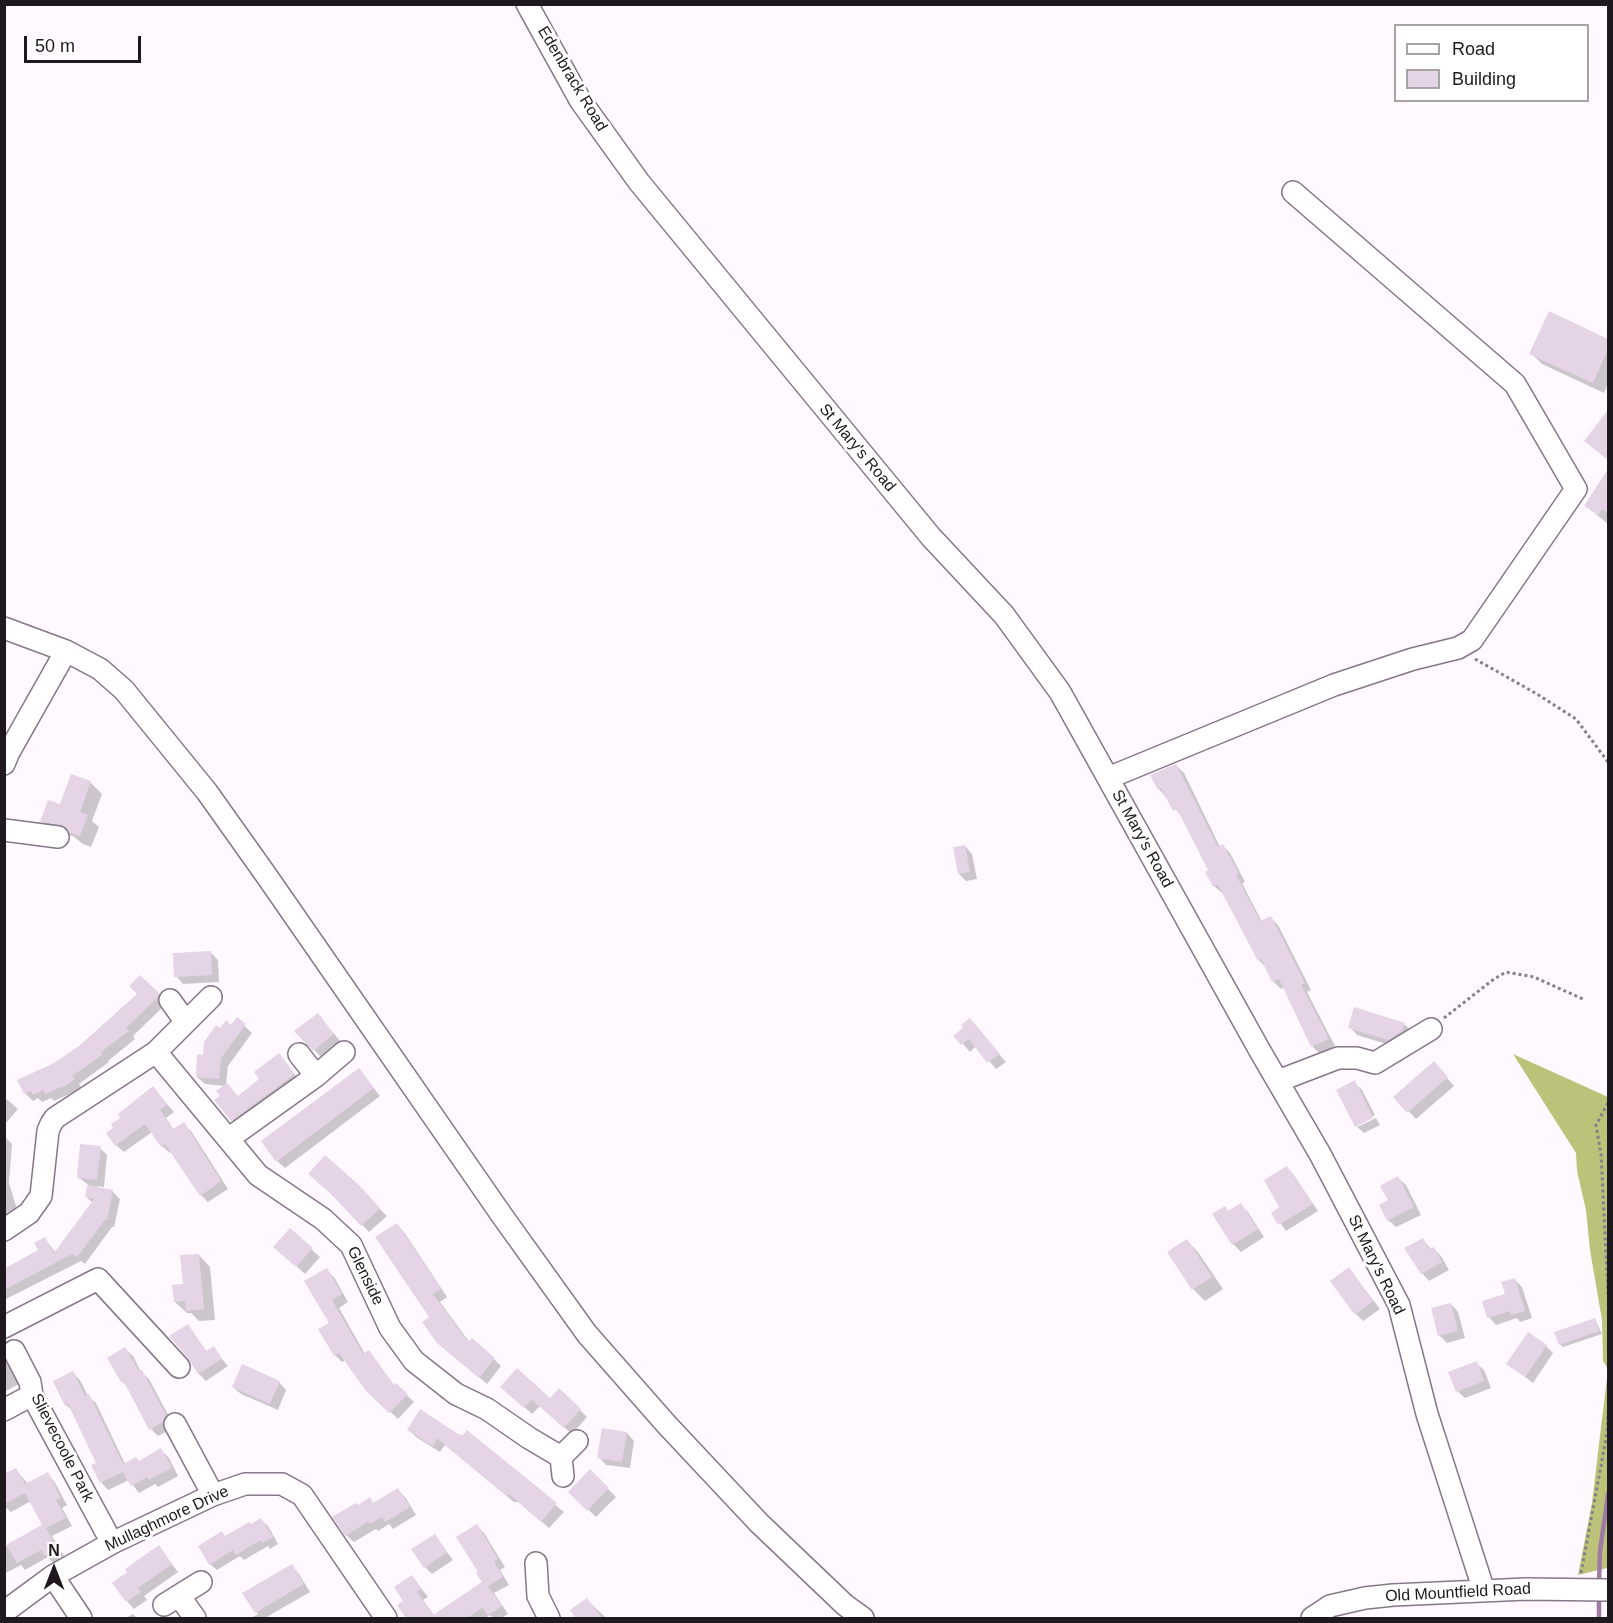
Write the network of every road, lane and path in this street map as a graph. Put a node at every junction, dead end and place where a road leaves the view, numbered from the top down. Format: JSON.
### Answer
{"nodes":[{"id":1,"x":527,"y":4,"type":"edge"},
{"id":2,"x":639,"y":182,"type":"joint"},
{"id":3,"x":1293,"y":192,"type":"dead end"},
{"id":4,"x":4,"y":628,"type":"edge"},
{"id":5,"x":1458,"y":648,"type":"junction"},
{"id":6,"x":66,"y":651,"type":"junction"},
{"id":7,"x":1608,"y":762,"type":"edge"},
{"id":8,"x":4,"y":765,"type":"edge"},
{"id":9,"x":1108,"y":778,"type":"junction"},
{"id":10,"x":4,"y":830,"type":"edge"},
{"id":11,"x":58,"y":837,"type":"dead end"},
{"id":12,"x":211,"y":997,"type":"dead end"},
{"id":13,"x":170,"y":1000,"type":"dead end"},
{"id":14,"x":1585,"y":1000,"type":"dead end"},
{"id":15,"x":185,"y":1021,"type":"junction"},
{"id":16,"x":1431,"y":1029,"type":"joint"},
{"id":17,"x":156,"y":1052,"type":"junction"},
{"id":18,"x":344,"y":1052,"type":"dead end"},
{"id":19,"x":299,"y":1054,"type":"dead end"},
{"id":20,"x":316,"y":1076,"type":"junction"},
{"id":21,"x":1278,"y":1081,"type":"junction"},
{"id":22,"x":1608,"y":1103,"type":"edge"},
{"id":23,"x":228,"y":1140,"type":"junction"},
{"id":24,"x":4,"y":1230,"type":"edge"},
{"id":25,"x":1608,"y":1294,"type":"edge"},
{"id":26,"x":4,"y":1327,"type":"edge"},
{"id":27,"x":14,"y":1351,"type":"dead end"},
{"id":28,"x":179,"y":1367,"type":"dead end"},
{"id":29,"x":32,"y":1395,"type":"junction"},
{"id":30,"x":4,"y":1410,"type":"edge"},
{"id":31,"x":1608,"y":1412,"type":"edge"},
{"id":32,"x":175,"y":1424,"type":"dead end"},
{"id":33,"x":577,"y":1442,"type":"dead end"},
{"id":34,"x":213,"y":1495,"type":"junction"},
{"id":35,"x":112,"y":1543,"type":"junction"},
{"id":36,"x":536,"y":1563,"type":"dead end"},
{"id":37,"x":53,"y":1576,"type":"junction"},
{"id":38,"x":201,"y":1582,"type":"dead end"},
{"id":39,"x":1593,"y":1583,"type":"edge"},
{"id":40,"x":1484,"y":1591,"type":"junction"},
{"id":41,"x":4,"y":1612,"type":"edge"},
{"id":42,"x":81,"y":1618,"type":"edge"},
{"id":43,"x":195,"y":1618,"type":"edge"},
{"id":44,"x":386,"y":1618,"type":"edge"},
{"id":45,"x":549,"y":1618,"type":"edge"},
{"id":46,"x":863,"y":1618,"type":"edge"},
{"id":47,"x":1312,"y":1618,"type":"edge"}],
"edges":[{"from":1,"to":2,"type":"street","name":"Edenbrack Road"},
{"from":2,"to":9,"type":"street","name":"St Mary's Road"},
{"from":3,"to":5,"type":"street"},
{"from":4,"to":6,"type":"street"},
{"from":5,"to":7,"type":"path"},
{"from":5,"to":9,"type":"street"},
{"from":6,"to":8,"type":"street"},
{"from":6,"to":46,"type":"street"},
{"from":9,"to":21,"type":"street","name":"St Mary's Road"},
{"from":10,"to":11,"type":"street"},
{"from":12,"to":15,"type":"street"},
{"from":13,"to":15,"type":"street"},
{"from":14,"to":16,"type":"path"},
{"from":15,"to":17,"type":"street"},
{"from":16,"to":21,"type":"street"},
{"from":17,"to":23,"type":"street","name":"Glenside"},
{"from":17,"to":24,"type":"street"},
{"from":18,"to":20,"type":"street"},
{"from":19,"to":20,"type":"street"},
{"from":20,"to":23,"type":"street"},
{"from":21,"to":40,"type":"street","name":"St Mary's Road"},
{"from":22,"to":25,"type":"path"},
{"from":23,"to":33,"type":"street","name":"Glenside"},
{"from":26,"to":28,"type":"street"},
{"from":27,"to":29,"type":"street","name":"Slievecoole Park"},
{"from":29,"to":30,"type":"street"},
{"from":29,"to":35,"type":"street","name":"Slievecoole Park"},
{"from":31,"to":39,"type":"path"},
{"from":32,"to":34,"type":"street"},
{"from":34,"to":35,"type":"street","name":"Mullaghmore Drive"},
{"from":34,"to":44,"type":"street","name":"Mullaghmore Drive"},
{"from":35,"to":37,"type":"street","name":"Mullaghmore Drive"},
{"from":36,"to":45,"type":"street"},
{"from":37,"to":41,"type":"street","name":"Mullaghmore Drive"},
{"from":37,"to":42,"type":"street"},
{"from":38,"to":43,"type":"street"},
{"from":39,"to":40,"type":"street","name":"Old Mountfield Road"},
{"from":40,"to":47,"type":"street","name":"Old Mountfield Road"}]}
